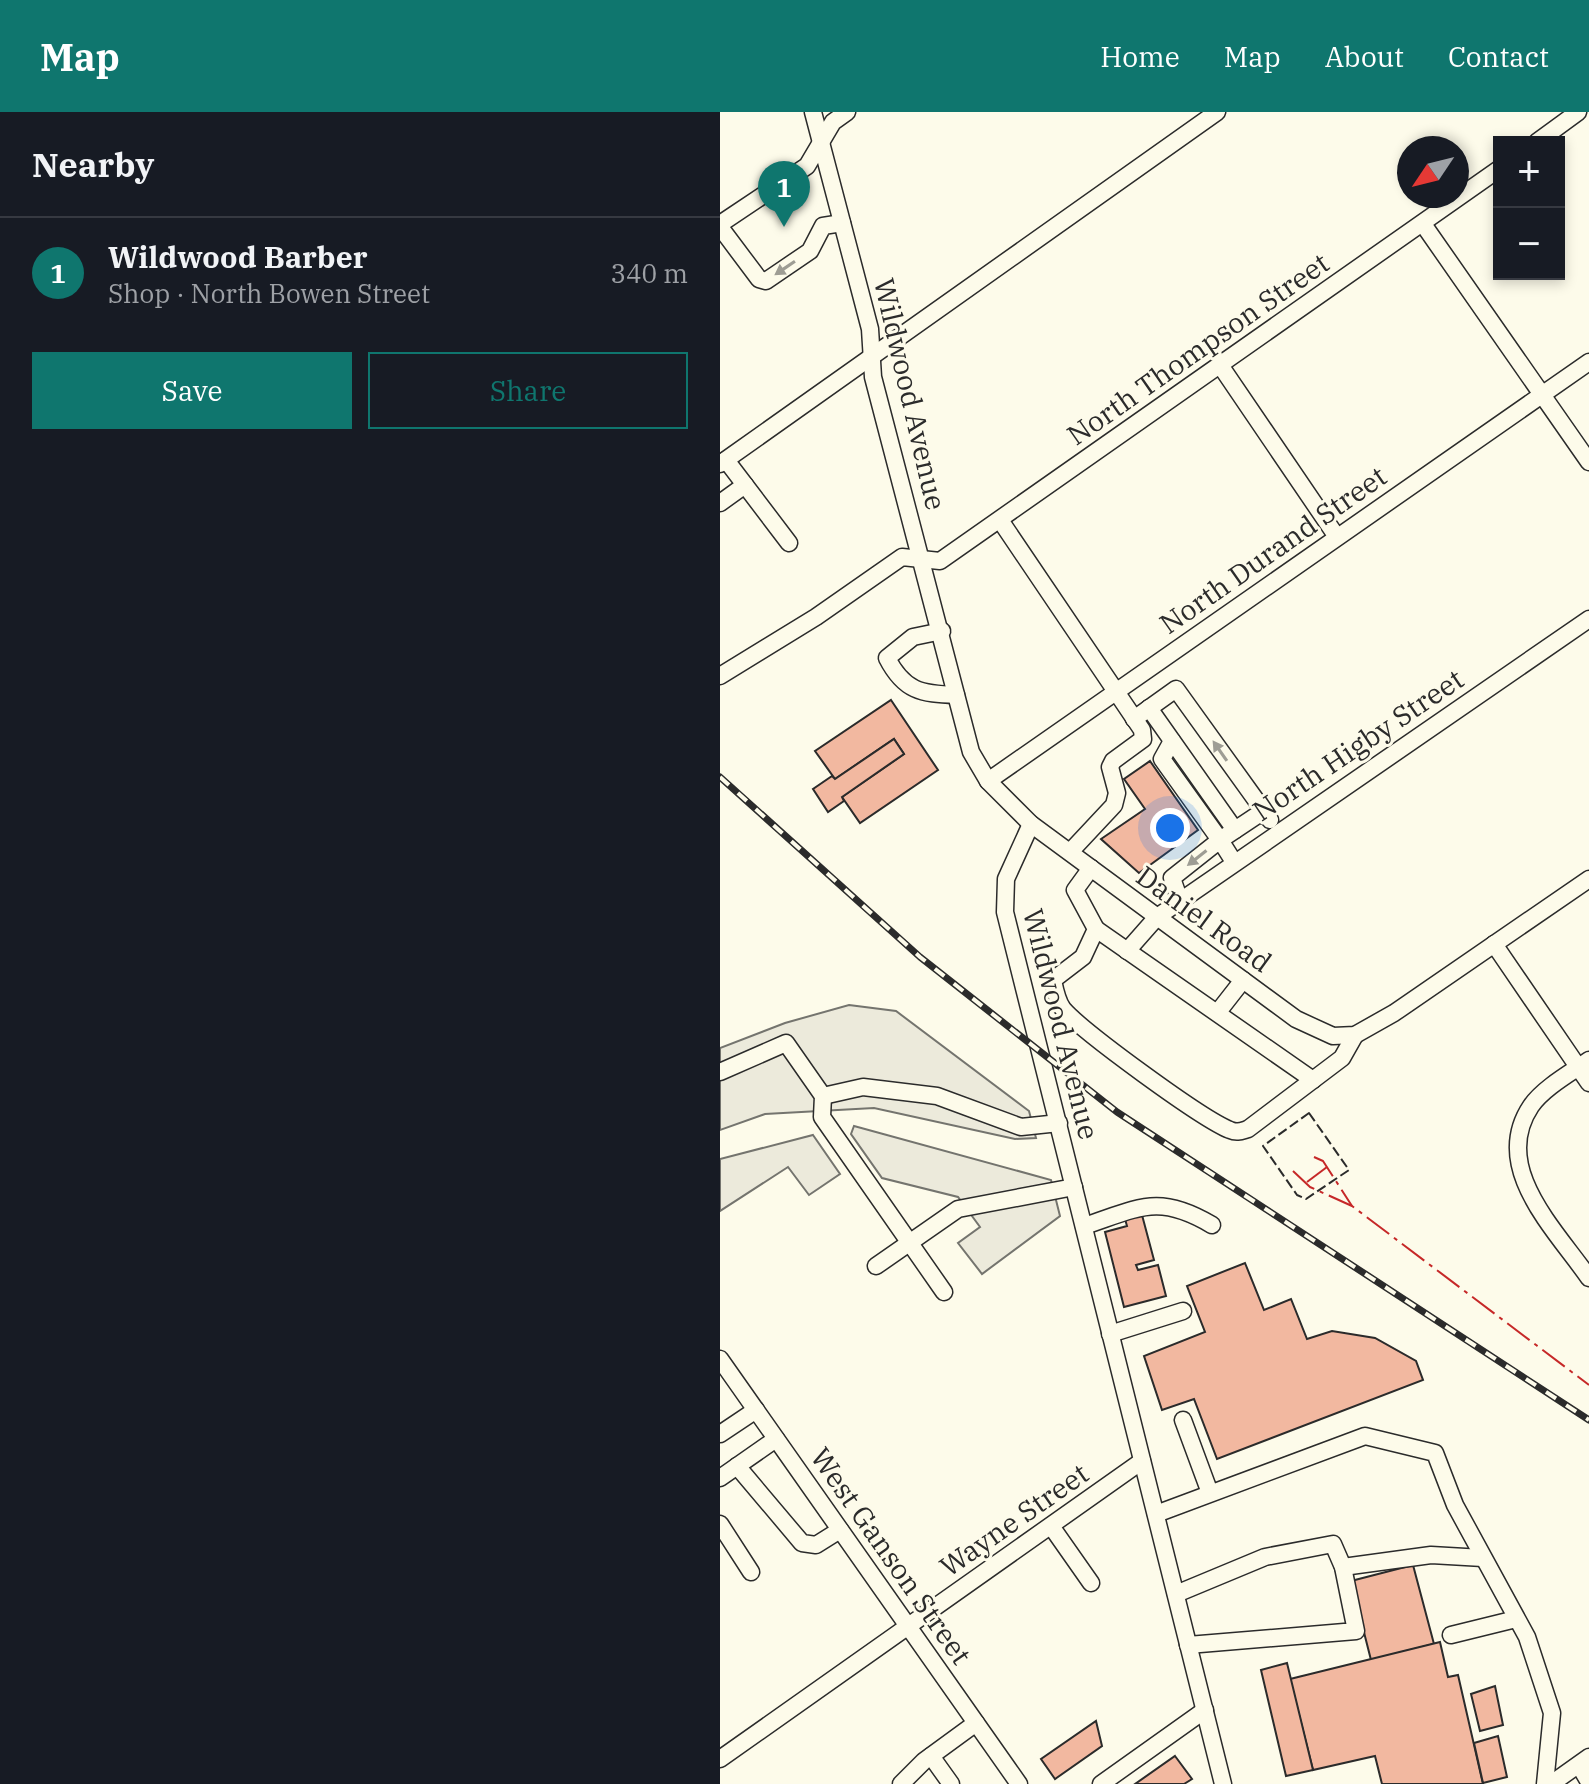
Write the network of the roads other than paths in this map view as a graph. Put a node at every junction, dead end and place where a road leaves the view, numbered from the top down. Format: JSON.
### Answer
{"nodes":[{"id":1,"x":813,"y":112,"type":"edge"},
{"id":2,"x":847,"y":112,"type":"edge"},
{"id":3,"x":1217,"y":112,"type":"edge"},
{"id":4,"x":1578,"y":112,"type":"edge"},
{"id":5,"x":1545,"y":136,"type":"edge"},
{"id":6,"x":820,"y":143,"type":"junction"},
{"id":7,"x":1493,"y":173,"type":"edge"},
{"id":8,"x":842,"y":223,"type":"junction"},
{"id":9,"x":1423,"y":224,"type":"junction"},
{"id":10,"x":720,"y":225,"type":"edge"},
{"id":11,"x":872,"y":354,"type":"junction"},
{"id":12,"x":1589,"y":362,"type":"edge"},
{"id":13,"x":1220,"y":365,"type":"junction"},
{"id":14,"x":1542,"y":395,"type":"junction"},
{"id":15,"x":723,"y":462,"type":"edge"},
{"id":16,"x":1589,"y":462,"type":"edge"},
{"id":17,"x":745,"y":485,"type":"junction"},
{"id":18,"x":720,"y":503,"type":"edge"},
{"id":19,"x":1000,"y":520,"type":"junction"},
{"id":20,"x":1337,"y":537,"type":"junction"},
{"id":21,"x":789,"y":543,"type":"dead end"},
{"id":22,"x":923,"y":561,"type":"junction"},
{"id":23,"x":1589,"y":619,"type":"edge"},
{"id":24,"x":942,"y":631,"type":"junction"},
{"id":25,"x":720,"y":676,"type":"edge"},
{"id":26,"x":1115,"y":692,"type":"junction"},
{"id":27,"x":956,"y":695,"type":"junction"},
{"id":28,"x":1149,"y":708,"type":"junction"},
{"id":29,"x":1134,"y":719,"type":"junction"},
{"id":30,"x":1172,"y":741,"type":"junction"},
{"id":31,"x":988,"y":781,"type":"junction"},
{"id":32,"x":1266,"y":814,"type":"junction"},
{"id":33,"x":1031,"y":824,"type":"junction"},
{"id":34,"x":1235,"y":830,"type":"junction"},
{"id":35,"x":1278,"y":831,"type":"junction"},
{"id":36,"x":1220,"y":840,"type":"junction"},
{"id":37,"x":1070,"y":852,"type":"junction"},
{"id":38,"x":1234,"y":862,"type":"junction"},
{"id":39,"x":1091,"y":868,"type":"junction"},
{"id":40,"x":1589,"y":879,"type":"edge"},
{"id":41,"x":1180,"y":901,"type":"junction"},
{"id":42,"x":1157,"y":917,"type":"junction"},
{"id":43,"x":1096,"y":929,"type":"junction"},
{"id":44,"x":1494,"y":944,"type":"junction"},
{"id":45,"x":1127,"y":951,"type":"junction"},
{"id":46,"x":1053,"y":980,"type":"junction"},
{"id":47,"x":1243,"y":980,"type":"junction"},
{"id":48,"x":1024,"y":984,"type":"junction"},
{"id":49,"x":1218,"y":1012,"type":"junction"},
{"id":50,"x":1355,"y":1035,"type":"junction"},
{"id":51,"x":1584,"y":1064,"type":"edge"},
{"id":52,"x":720,"y":1072,"type":"edge"},
{"id":53,"x":1313,"y":1080,"type":"junction"},
{"id":54,"x":1589,"y":1083,"type":"edge"},
{"id":55,"x":823,"y":1096,"type":"junction"},
{"id":56,"x":1059,"y":1123,"type":"junction"},
{"id":57,"x":1074,"y":1187,"type":"junction"},
{"id":58,"x":1212,"y":1225,"type":"dead end"},
{"id":59,"x":1084,"y":1226,"type":"junction"},
{"id":60,"x":910,"y":1242,"type":"junction"},
{"id":61,"x":876,"y":1266,"type":"dead end"},
{"id":62,"x":1589,"y":1278,"type":"edge"},
{"id":63,"x":944,"y":1292,"type":"dead end"},
{"id":64,"x":1183,"y":1311,"type":"dead end"},
{"id":65,"x":1110,"y":1334,"type":"junction"},
{"id":66,"x":720,"y":1359,"type":"edge"},
{"id":67,"x":756,"y":1410,"type":"junction"},
{"id":68,"x":1183,"y":1420,"type":"dead end"},
{"id":69,"x":720,"y":1434,"type":"edge"},
{"id":70,"x":776,"y":1439,"type":"junction"},
{"id":71,"x":1142,"y":1461,"type":"junction"},
{"id":72,"x":737,"y":1466,"type":"junction"},
{"id":73,"x":720,"y":1478,"type":"edge"},
{"id":74,"x":1210,"y":1493,"type":"junction"},
{"id":75,"x":1156,"y":1514,"type":"junction"},
{"id":76,"x":720,"y":1524,"type":"edge"},
{"id":77,"x":1051,"y":1526,"type":"junction"},
{"id":78,"x":840,"y":1530,"type":"junction"},
{"id":79,"x":1483,"y":1558,"type":"junction"},
{"id":80,"x":1343,"y":1567,"type":"junction"},
{"id":81,"x":751,"y":1572,"type":"dead end"},
{"id":82,"x":1091,"y":1583,"type":"dead end"},
{"id":83,"x":1176,"y":1594,"type":"junction"},
{"id":84,"x":1516,"y":1619,"type":"junction"},
{"id":85,"x":908,"y":1627,"type":"junction"},
{"id":86,"x":1451,"y":1635,"type":"dead end"},
{"id":87,"x":1188,"y":1645,"type":"junction"},
{"id":88,"x":1205,"y":1710,"type":"junction"},
{"id":89,"x":976,"y":1723,"type":"junction"},
{"id":90,"x":931,"y":1756,"type":"junction"},
{"id":91,"x":720,"y":1759,"type":"edge"},
{"id":92,"x":1584,"y":1761,"type":"edge"},
{"id":93,"x":1015,"y":1778,"type":"edge"},
{"id":94,"x":1589,"y":1782,"type":"edge"},
{"id":95,"x":901,"y":1784,"type":"edge"},
{"id":96,"x":951,"y":1784,"type":"edge"},
{"id":97,"x":996,"y":1784,"type":"edge"},
{"id":98,"x":1101,"y":1784,"type":"edge"},
{"id":99,"x":1223,"y":1784,"type":"edge"},
{"id":100,"x":1548,"y":1784,"type":"edge"}],
"edges":[{"from":1,"to":6,"type":"street","name":"Wildwood Avenue"},
{"from":2,"to":6,"type":"street"},
{"from":3,"to":11,"type":"street"},
{"from":4,"to":5,"type":"street"},
{"from":6,"to":8,"type":"street","name":"Wildwood Avenue"},
{"from":6,"to":10,"type":"street"},
{"from":7,"to":9,"type":"street","name":"North Thompson Street"},
{"from":8,"to":10,"type":"street","one_way":true},
{"from":8,"to":11,"type":"street","name":"Wildwood Avenue"},
{"from":9,"to":13,"type":"street","name":"North Thompson Street"},
{"from":9,"to":14,"type":"street"},
{"from":11,"to":15,"type":"street"},
{"from":11,"to":22,"type":"street","name":"Wildwood Avenue"},
{"from":12,"to":14,"type":"street","name":"North Durand Street"},
{"from":13,"to":19,"type":"street","name":"North Thompson Street"},
{"from":13,"to":20,"type":"street"},
{"from":14,"to":16,"type":"street"},
{"from":14,"to":20,"type":"street","name":"North Durand Street"},
{"from":15,"to":17,"type":"street"},
{"from":17,"to":18,"type":"street"},
{"from":17,"to":21,"type":"street"},
{"from":19,"to":22,"type":"street","name":"North Thompson Street"},
{"from":19,"to":26,"type":"street"},
{"from":20,"to":26,"type":"street","name":"North Durand Street"},
{"from":22,"to":24,"type":"street","name":"Wildwood Avenue"},
{"from":22,"to":25,"type":"street","name":"North Thompson Street"},
{"from":23,"to":35,"type":"street","name":"North Higby Street"},
{"from":24,"to":27,"type":"street","name":"Wildwood Avenue"},
{"from":24,"to":27,"type":"street"},
{"from":26,"to":29,"type":"street"},
{"from":26,"to":31,"type":"street","name":"North Durand Street"},
{"from":27,"to":31,"type":"street","name":"Wildwood Avenue"},
{"from":28,"to":29,"type":"street"},
{"from":28,"to":30,"type":"street"},
{"from":32,"to":28,"type":"street","one_way":true},
{"from":29,"to":37,"type":"street"},
{"from":30,"to":34,"type":"street"},
{"from":30,"to":36,"type":"street"},
{"from":31,"to":33,"type":"street","name":"Wildwood Avenue"},
{"from":32,"to":34,"type":"street"},
{"from":32,"to":35,"type":"street"},
{"from":33,"to":37,"type":"street","name":"Daniel Road"},
{"from":33,"to":48,"type":"street","name":"Wildwood Avenue"},
{"from":34,"to":36,"type":"street"},
{"from":35,"to":38,"type":"street","name":"North Higby Street"},
{"from":36,"to":38,"type":"street"},
{"from":36,"to":41,"type":"street","one_way":true},
{"from":37,"to":39,"type":"street","name":"Daniel Road"},
{"from":38,"to":41,"type":"street","name":"North Higby Street"},
{"from":39,"to":42,"type":"street","name":"Daniel Road"},
{"from":39,"to":43,"type":"street"},
{"from":40,"to":44,"type":"street"},
{"from":41,"to":42,"type":"street","name":"North Higby Street"},
{"from":42,"to":45,"type":"street","name":"North Higby Street"},
{"from":42,"to":47,"type":"street","name":"Daniel Road"},
{"from":43,"to":45,"type":"street"},
{"from":43,"to":46,"type":"street"},
{"from":44,"to":50,"type":"street"},
{"from":44,"to":51,"type":"street"},
{"from":45,"to":49,"type":"street"},
{"from":46,"to":48,"type":"street"},
{"from":46,"to":53,"type":"street"},
{"from":47,"to":49,"type":"street"},
{"from":47,"to":50,"type":"street","name":"Daniel Road"},
{"from":48,"to":56,"type":"street","name":"Wildwood Avenue"},
{"from":49,"to":53,"type":"street"},
{"from":50,"to":53,"type":"street"},
{"from":51,"to":54,"type":"street"},
{"from":51,"to":62,"type":"street"},
{"from":52,"to":55,"type":"street"},
{"from":55,"to":56,"type":"street"},
{"from":55,"to":60,"type":"street"},
{"from":56,"to":57,"type":"street","name":"Wildwood Avenue"},
{"from":57,"to":59,"type":"street","name":"Wildwood Avenue"},
{"from":57,"to":60,"type":"street"},
{"from":58,"to":59,"type":"street"},
{"from":59,"to":65,"type":"street","name":"Wildwood Avenue"},
{"from":60,"to":61,"type":"street"},
{"from":60,"to":63,"type":"street"},
{"from":64,"to":65,"type":"street"},
{"from":65,"to":71,"type":"street","name":"Wildwood Avenue"},
{"from":66,"to":67,"type":"street","name":"West Ganson Street"},
{"from":67,"to":69,"type":"street"},
{"from":67,"to":70,"type":"street","name":"West Ganson Street"},
{"from":68,"to":74,"type":"street"},
{"from":70,"to":72,"type":"street"},
{"from":70,"to":78,"type":"street","name":"West Ganson Street"},
{"from":71,"to":75,"type":"street","name":"Wildwood Avenue"},
{"from":71,"to":77,"type":"street","name":"Wayne Street"},
{"from":72,"to":73,"type":"street"},
{"from":72,"to":78,"type":"street"},
{"from":74,"to":75,"type":"street"},
{"from":74,"to":79,"type":"street"},
{"from":75,"to":83,"type":"street","name":"Wildwood Avenue"},
{"from":76,"to":81,"type":"street"},
{"from":77,"to":82,"type":"street"},
{"from":77,"to":85,"type":"street","name":"Wayne Street"},
{"from":78,"to":85,"type":"street","name":"West Ganson Street"},
{"from":79,"to":80,"type":"street"},
{"from":79,"to":84,"type":"street"},
{"from":80,"to":83,"type":"street"},
{"from":80,"to":87,"type":"street"},
{"from":83,"to":87,"type":"street","name":"Wildwood Avenue"},
{"from":84,"to":86,"type":"street"},
{"from":84,"to":100,"type":"street"},
{"from":85,"to":89,"type":"street","name":"West Ganson Street"},
{"from":85,"to":91,"type":"street","name":"Wayne Street"},
{"from":87,"to":88,"type":"street","name":"Wildwood Avenue"},
{"from":88,"to":98,"type":"street"},
{"from":88,"to":99,"type":"street","name":"Wildwood Avenue"},
{"from":89,"to":90,"type":"street"},
{"from":89,"to":93,"type":"street","name":"West Ganson Street"},
{"from":90,"to":95,"type":"street"},
{"from":90,"to":96,"type":"street"},
{"from":92,"to":94,"type":"street"},
{"from":92,"to":100,"type":"street"},
{"from":93,"to":97,"type":"street"}]}
